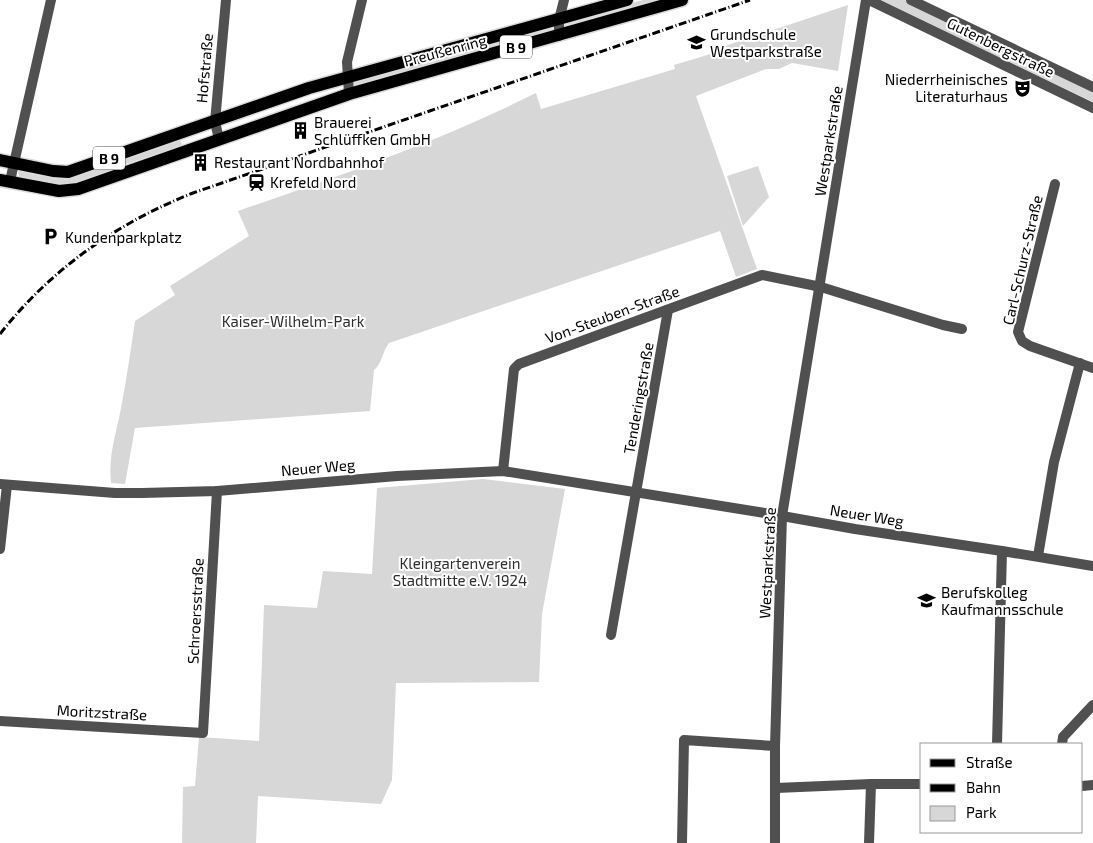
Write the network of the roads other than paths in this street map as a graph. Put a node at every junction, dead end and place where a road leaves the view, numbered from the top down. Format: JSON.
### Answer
{"nodes":[{"id":1,"x":51,"y":0,"type":"edge"},
{"id":2,"x":226,"y":0,"type":"edge"},
{"id":3,"x":362,"y":0,"type":"edge"},
{"id":4,"x":564,"y":0,"type":"edge"},
{"id":5,"x":627,"y":0,"type":"edge"},
{"id":6,"x":682,"y":0,"type":"edge"},
{"id":7,"x":868,"y":0,"type":"edge"},
{"id":8,"x":911,"y":0,"type":"edge"},
{"id":9,"x":559,"y":20,"type":"junction"},
{"id":10,"x":559,"y":36,"type":"junction"},
{"id":11,"x":347,"y":76,"type":"junction"},
{"id":12,"x":1093,"y":87,"type":"edge"},
{"id":13,"x":349,"y":94,"type":"junction"},
{"id":14,"x":1093,"y":108,"type":"edge"},
{"id":15,"x":215,"y":122,"type":"junction"},
{"id":16,"x":219,"y":139,"type":"junction"},
{"id":17,"x":0,"y":160,"type":"edge"},
{"id":18,"x":14,"y":162,"type":"junction"},
{"id":19,"x":5,"y":181,"type":"edge"},
{"id":20,"x":1055,"y":184,"type":"dead end"},
{"id":21,"x":820,"y":287,"type":"junction"},
{"id":22,"x":668,"y":310,"type":"junction"},
{"id":23,"x":962,"y":329,"type":"dead end"},
{"id":24,"x":1080,"y":364,"type":"junction"},
{"id":25,"x":1093,"y":368,"type":"edge"},
{"id":26,"x":503,"y":471,"type":"junction"},
{"id":27,"x":4,"y":484,"type":"edge"},
{"id":28,"x":217,"y":491,"type":"junction"},
{"id":29,"x":636,"y":492,"type":"junction"},
{"id":30,"x":782,"y":516,"type":"junction"},
{"id":31,"x":0,"y":549,"type":"edge"},
{"id":32,"x":1002,"y":551,"type":"junction"},
{"id":33,"x":1038,"y":556,"type":"junction"},
{"id":34,"x":1093,"y":566,"type":"edge"},
{"id":35,"x":611,"y":636,"type":"dead end"},
{"id":36,"x":1093,"y":705,"type":"edge"},
{"id":37,"x":0,"y":721,"type":"edge"},
{"id":38,"x":203,"y":733,"type":"joint"},
{"id":39,"x":997,"y":743,"type":"edge"},
{"id":40,"x":1062,"y":743,"type":"edge"},
{"id":41,"x":775,"y":746,"type":"junction"},
{"id":42,"x":871,"y":784,"type":"junction"},
{"id":43,"x":920,"y":784,"type":"edge"},
{"id":44,"x":776,"y":788,"type":"junction"},
{"id":45,"x":682,"y":843,"type":"edge"},
{"id":46,"x":776,"y":843,"type":"edge"},
{"id":47,"x":869,"y":843,"type":"edge"}],
"edges":[{"from":1,"to":18,"type":"street"},
{"from":2,"to":15,"type":"street","name":"Hofstraße"},
{"from":3,"to":11,"type":"street"},
{"from":4,"to":9,"type":"street"},
{"from":5,"to":9,"type":"main road","name":"Preußenring","number":"B 9"},
{"from":6,"to":10,"type":"main road","name":"Preußenring","number":"B 9"},
{"from":7,"to":14,"type":"street","name":"Gutenbergstraße"},
{"from":7,"to":21,"type":"street","name":"Westparkstraße"},
{"from":8,"to":12,"type":"street","name":"Gutenbergstraße"},
{"from":9,"to":10,"type":"street"},
{"from":9,"to":11,"type":"main road","name":"Preußenring","number":"B 9"},
{"from":10,"to":13,"type":"main road","name":"Preußenring","number":"B 9"},
{"from":11,"to":13,"type":"street"},
{"from":11,"to":15,"type":"main road","name":"Preußenring","number":"B 9"},
{"from":13,"to":16,"type":"main road","name":"Preußenring","number":"B 9"},
{"from":15,"to":16,"type":"street","name":"Hofstraße"},
{"from":15,"to":18,"type":"main road","number":"B 9"},
{"from":16,"to":19,"type":"main road","number":"B 9"},
{"from":17,"to":18,"type":"main road","number":"B 9"},
{"from":18,"to":19,"type":"street"},
{"from":20,"to":24,"type":"street","name":"Carl-Schurz-Straße"},
{"from":21,"to":22,"type":"street","name":"Von-Steuben-Straße"},
{"from":21,"to":23,"type":"street"},
{"from":21,"to":30,"type":"street","name":"Westparkstraße"},
{"from":22,"to":26,"type":"street","name":"Von-Steuben-Straße"},
{"from":22,"to":29,"type":"street","name":"Tenderingstraße"},
{"from":24,"to":25,"type":"street","name":"Carl-Schurz-Straße"},
{"from":24,"to":33,"type":"street"},
{"from":26,"to":28,"type":"street","name":"Neuer Weg"},
{"from":26,"to":29,"type":"street","name":"Neuer Weg"},
{"from":27,"to":28,"type":"street","name":"Neuer Weg"},
{"from":27,"to":31,"type":"street"},
{"from":28,"to":38,"type":"street","name":"Schroersstraße"},
{"from":29,"to":30,"type":"street","name":"Neuer Weg"},
{"from":29,"to":35,"type":"street"},
{"from":30,"to":32,"type":"street","name":"Neuer Weg"},
{"from":30,"to":41,"type":"street","name":"Westparkstraße"},
{"from":32,"to":33,"type":"street","name":"Neuer Weg"},
{"from":32,"to":39,"type":"street"},
{"from":33,"to":34,"type":"street","name":"Neuer Weg"},
{"from":36,"to":40,"type":"street"},
{"from":37,"to":38,"type":"street","name":"Moritzstraße"},
{"from":41,"to":44,"type":"street","name":"Westparkstraße"},
{"from":41,"to":45,"type":"street"},
{"from":42,"to":43,"type":"street"},
{"from":42,"to":44,"type":"street"},
{"from":42,"to":47,"type":"street"},
{"from":44,"to":46,"type":"street","name":"Westparkstraße"}]}
